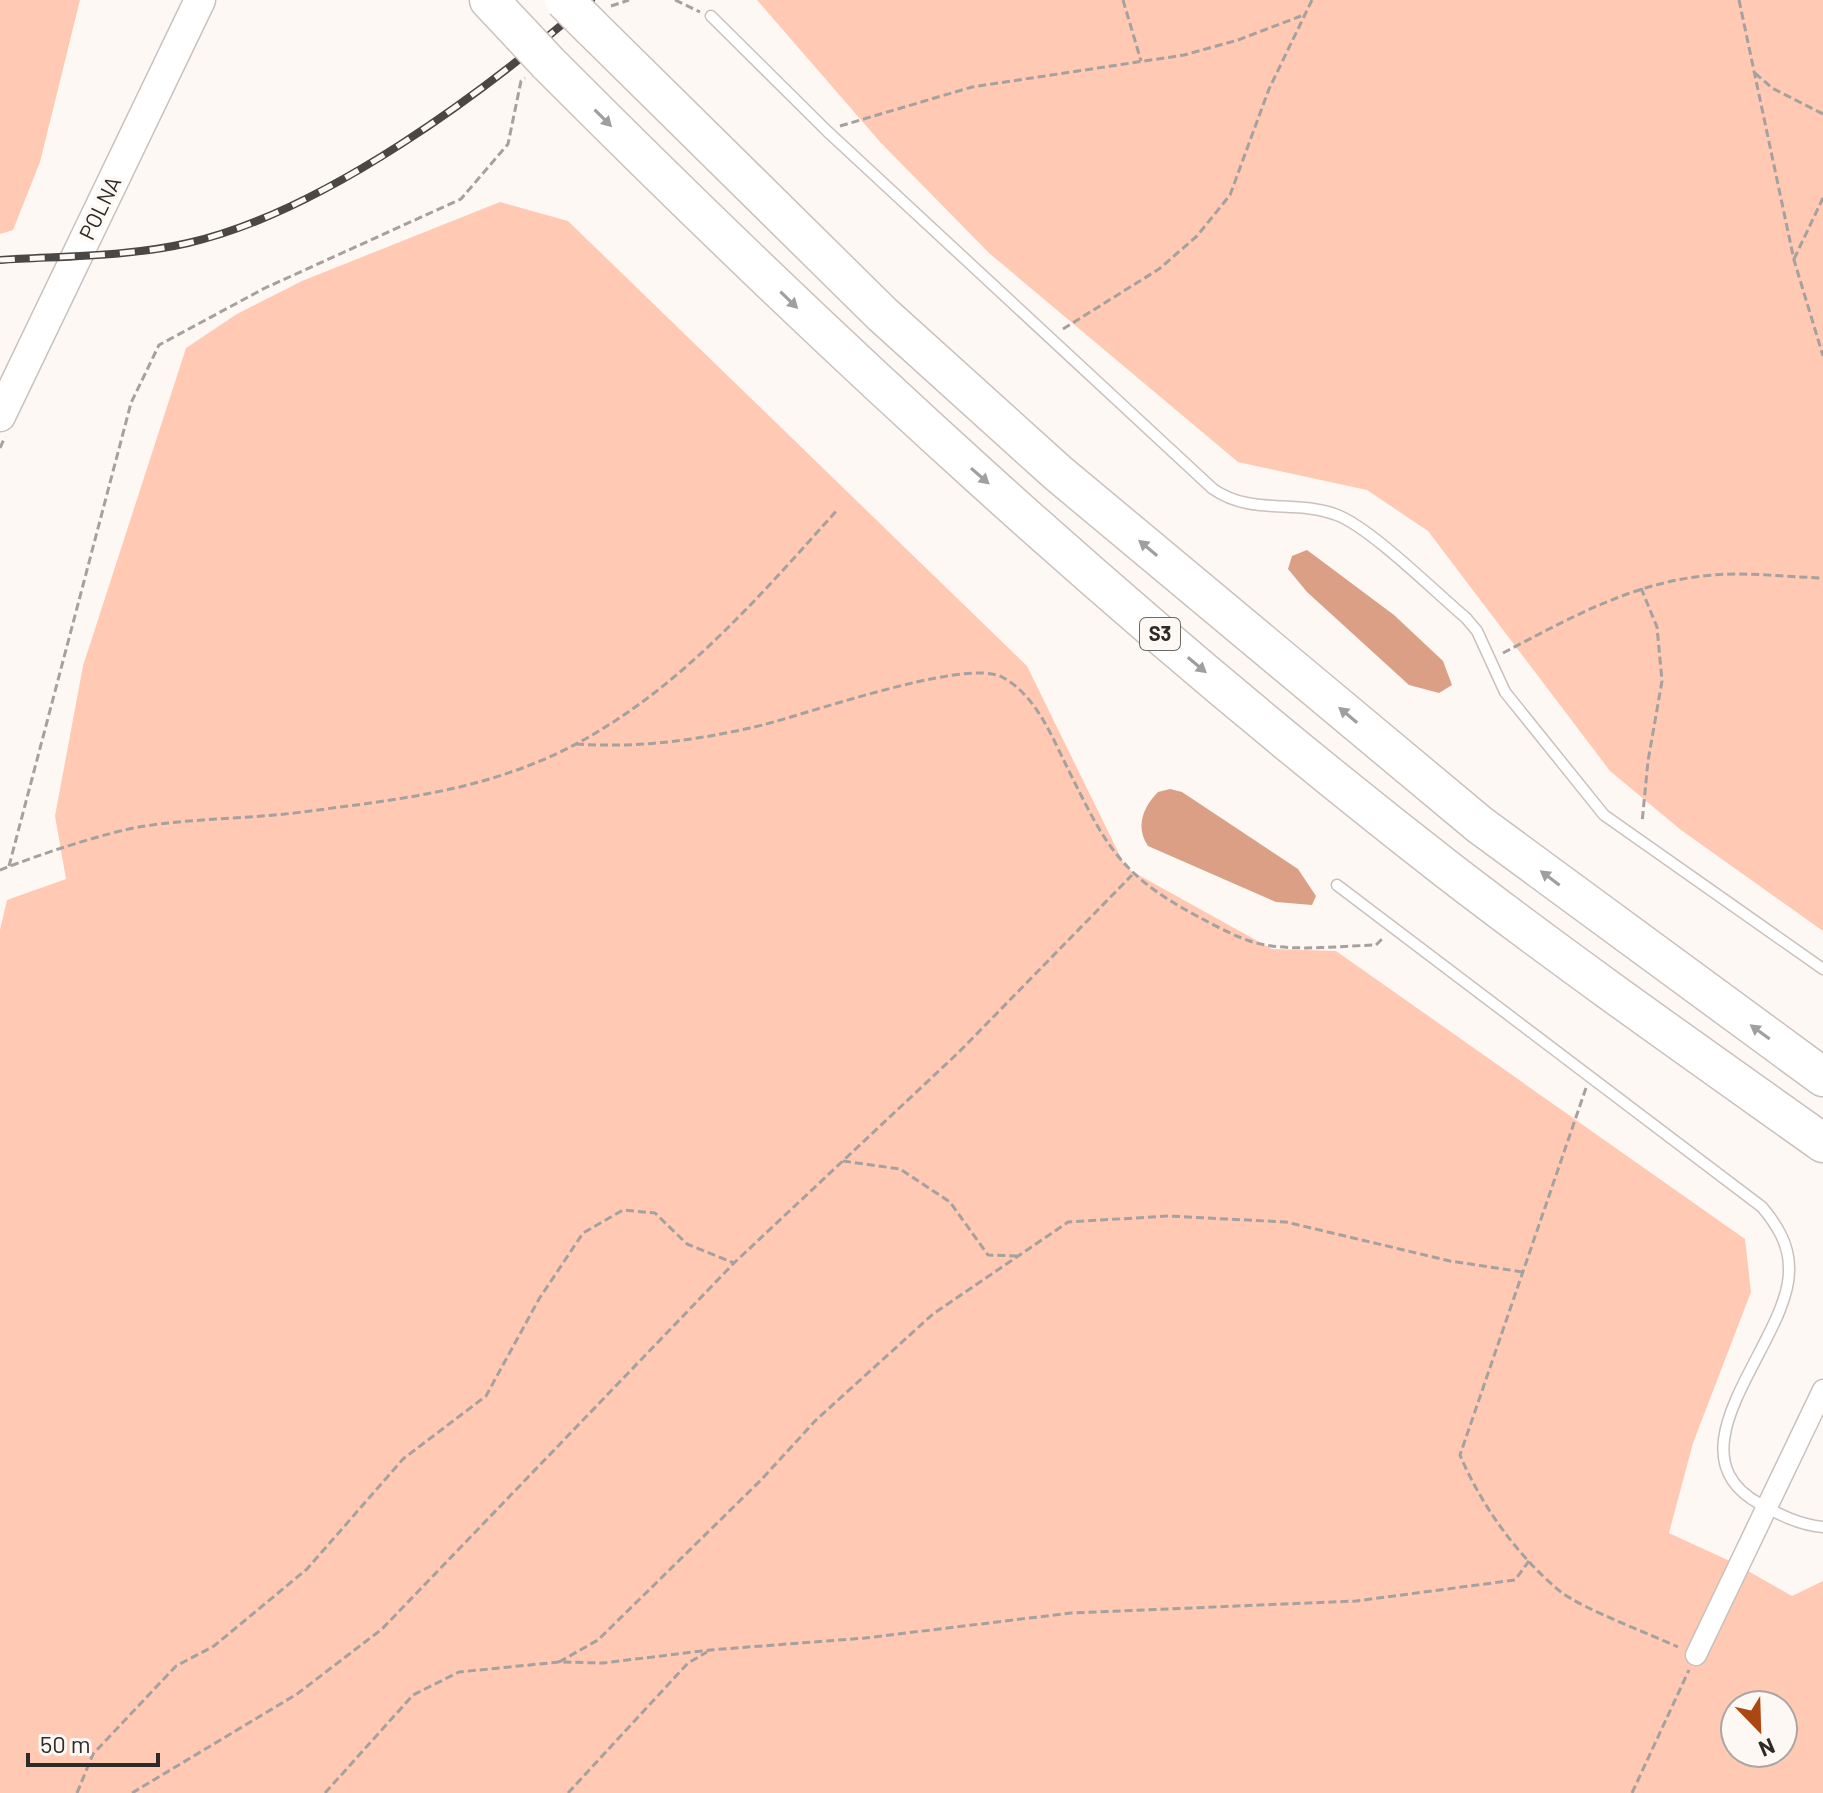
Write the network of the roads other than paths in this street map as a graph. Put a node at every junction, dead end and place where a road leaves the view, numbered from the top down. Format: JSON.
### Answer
{"nodes":[{"id":1,"x":200,"y":0,"type":"edge"},
{"id":2,"x":489,"y":0,"type":"edge"},
{"id":3,"x":564,"y":0,"type":"edge"},
{"id":4,"x":711,"y":16,"type":"road end"},
{"id":5,"x":0,"y":416,"type":"edge"},
{"id":6,"x":1337,"y":885,"type":"dead end"},
{"id":7,"x":1823,"y":969,"type":"edge"},
{"id":8,"x":1823,"y":1077,"type":"edge"},
{"id":9,"x":1823,"y":1143,"type":"edge"},
{"id":10,"x":1823,"y":1390,"type":"edge"},
{"id":11,"x":1767,"y":1508,"type":"junction"},
{"id":12,"x":1823,"y":1527,"type":"edge"},
{"id":13,"x":1696,"y":1655,"type":"road end"}],
"edges":[{"from":1,"to":5,"type":"street","name":"POLNA"},
{"from":2,"to":9,"type":"highway","number":"S3","one_way":true,"bridge":true},
{"from":8,"to":3,"type":"highway","one_way":true,"bridge":true},
{"from":4,"to":7,"type":"lane"},
{"from":6,"to":11,"type":"lane"},
{"from":10,"to":11,"type":"street"},
{"from":11,"to":12,"type":"lane"},
{"from":11,"to":13,"type":"street"}]}
